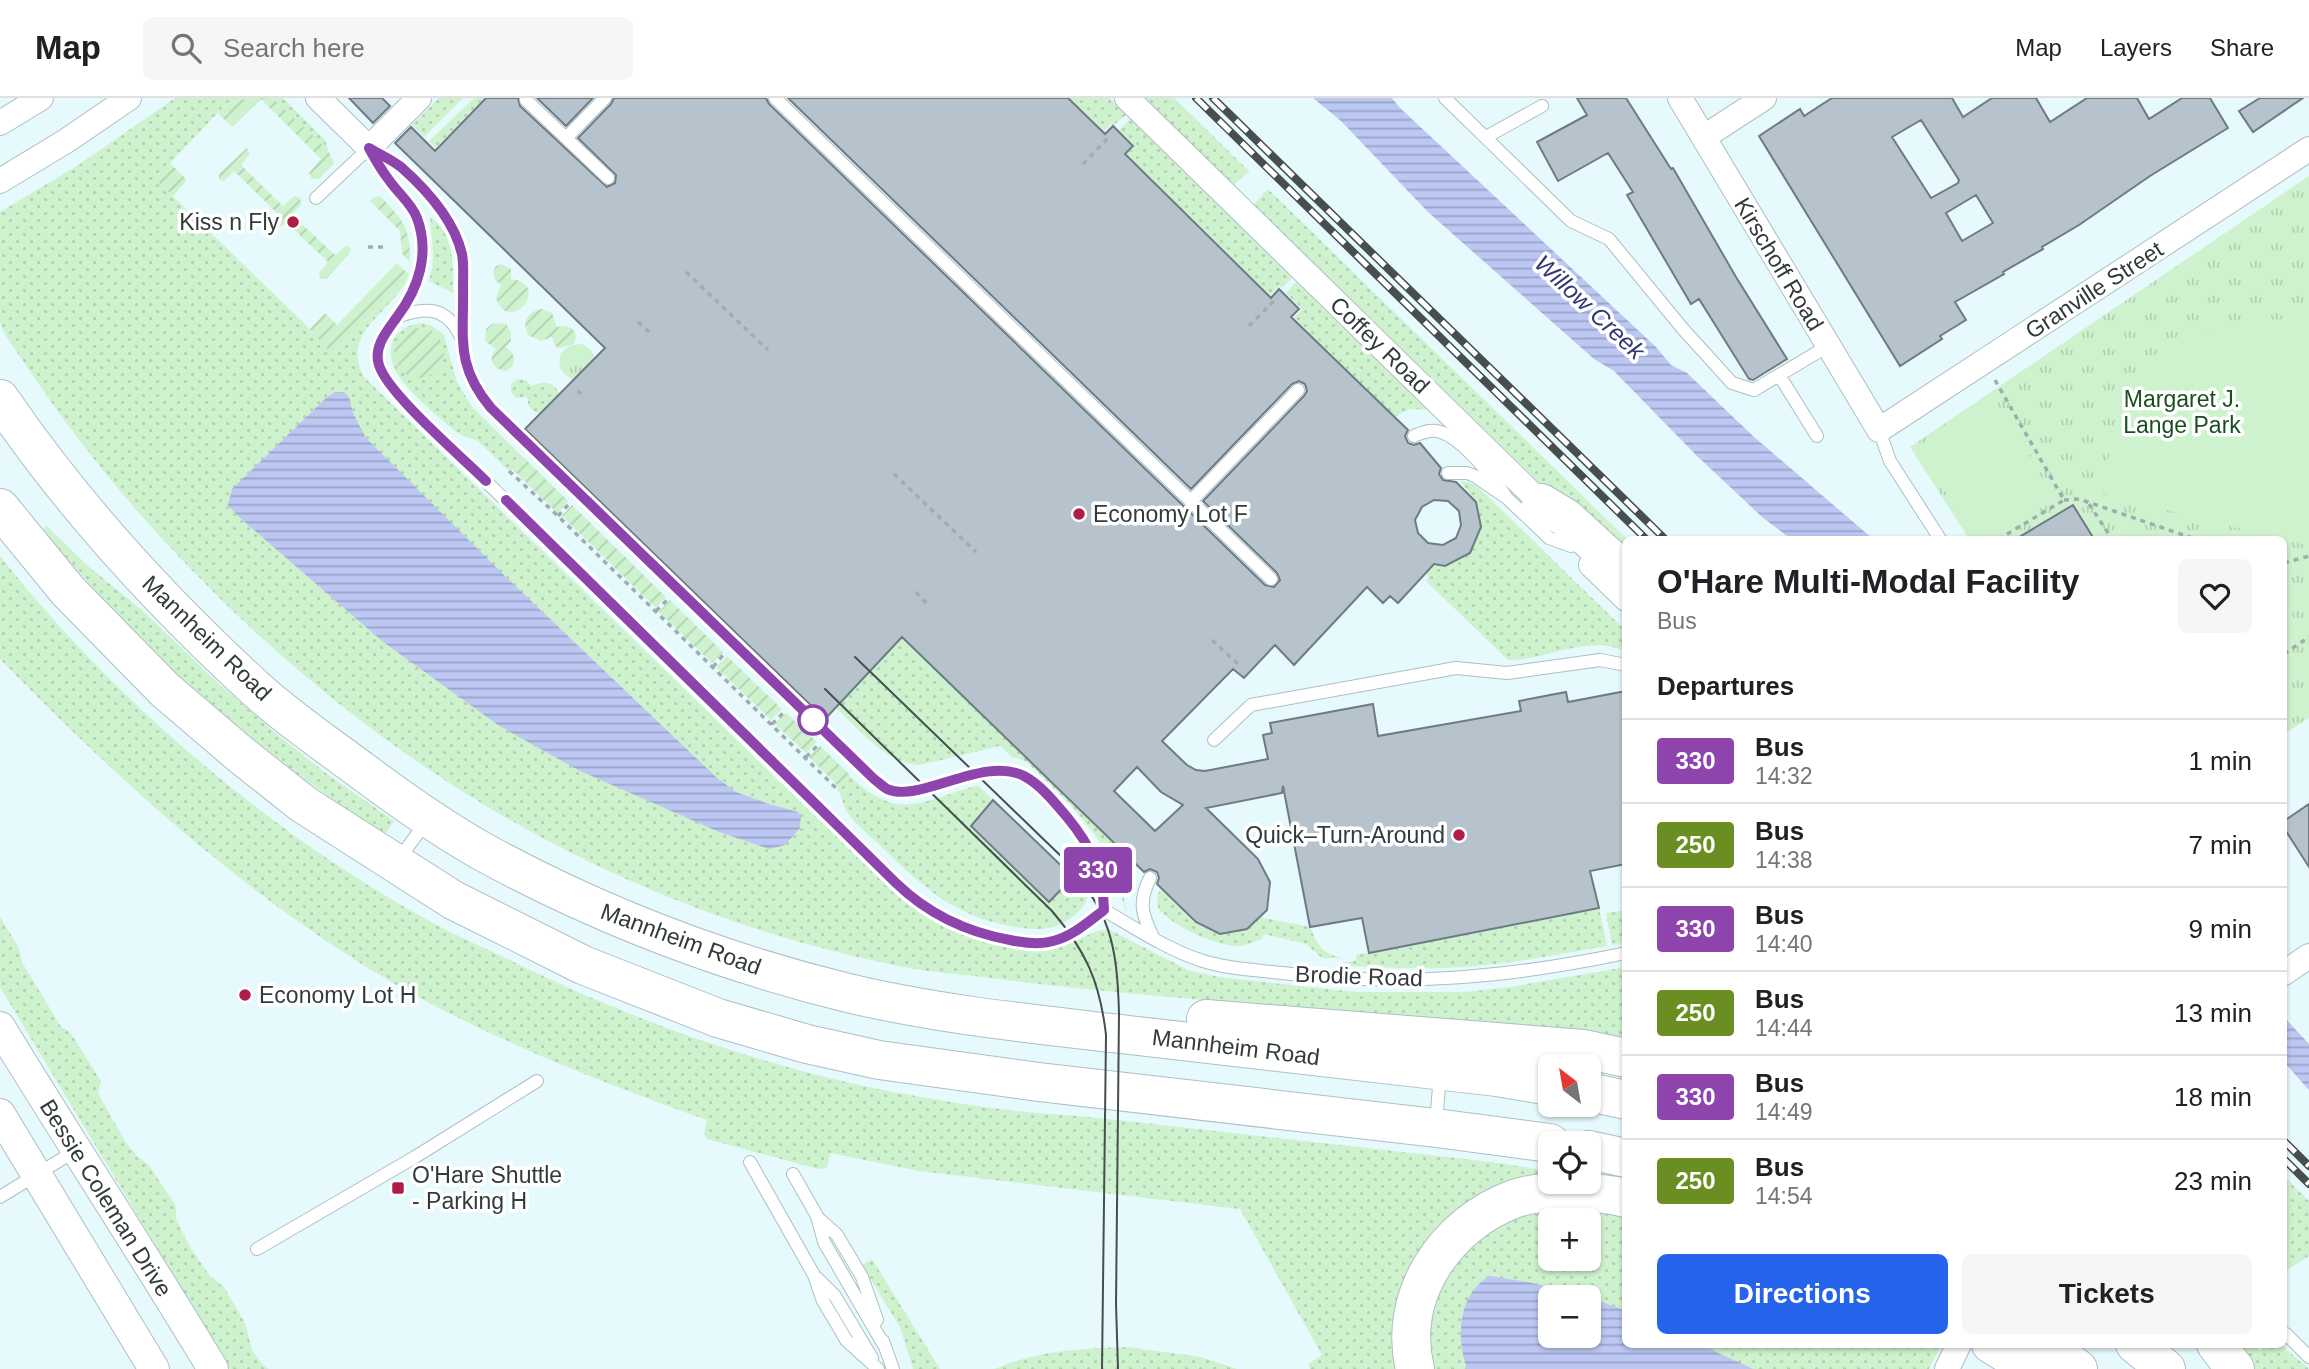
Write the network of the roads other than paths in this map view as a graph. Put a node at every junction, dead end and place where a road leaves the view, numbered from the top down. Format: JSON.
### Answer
{"nodes":[{"id":1,"x":41,"y":98,"type":"edge"},
{"id":2,"x":129,"y":98,"type":"edge"},
{"id":3,"x":318,"y":98,"type":"edge"},
{"id":4,"x":419,"y":98,"type":"edge"},
{"id":5,"x":605,"y":98,"type":"edge"},
{"id":6,"x":775,"y":98,"type":"edge"},
{"id":7,"x":1127,"y":98,"type":"edge"},
{"id":8,"x":1445,"y":98,"type":"edge"},
{"id":9,"x":1681,"y":98,"type":"edge"},
{"id":10,"x":1763,"y":98,"type":"edge"},
{"id":11,"x":526,"y":100,"type":"dead end"},
{"id":12,"x":1542,"y":106,"type":"dead end"},
{"id":13,"x":0,"y":123,"type":"edge"},
{"id":14,"x":1486,"y":137,"type":"junction"},
{"id":15,"x":1704,"y":137,"type":"junction"},
{"id":16,"x":566,"y":138,"type":"junction"},
{"id":17,"x":369,"y":148,"type":"junction"},
{"id":18,"x":2309,"y":149,"type":"edge"},
{"id":19,"x":608,"y":178,"type":"dead end"},
{"id":20,"x":0,"y":181,"type":"edge"},
{"id":21,"x":317,"y":198,"type":"dead end"},
{"id":22,"x":398,"y":317,"type":"junction"},
{"id":23,"x":462,"y":339,"type":"junction"},
{"id":24,"x":1828,"y":346,"type":"junction"},
{"id":25,"x":1779,"y":375,"type":"junction"},
{"id":26,"x":1298,"y":390,"type":"dead end"},
{"id":27,"x":0,"y":399,"type":"edge"},
{"id":28,"x":1879,"y":430,"type":"junction"},
{"id":29,"x":1414,"y":436,"type":"dead end"},
{"id":30,"x":1817,"y":436,"type":"dead end"},
{"id":31,"x":1448,"y":474,"type":"dead end"},
{"id":32,"x":1191,"y":501,"type":"junction"},
{"id":33,"x":1524,"y":501,"type":"junction"},
{"id":34,"x":0,"y":508,"type":"edge"},
{"id":35,"x":1938,"y":536,"type":"edge"},
{"id":36,"x":1571,"y":546,"type":"junction"},
{"id":37,"x":1622,"y":569,"type":"edge"},
{"id":38,"x":1271,"y":579,"type":"dead end"},
{"id":39,"x":1622,"y":595,"type":"edge"},
{"id":40,"x":1622,"y":664,"type":"edge"},
{"id":41,"x":1214,"y":740,"type":"dead end"},
{"id":42,"x":429,"y":818,"type":"junction"},
{"id":43,"x":395,"y":864,"type":"junction"},
{"id":44,"x":1150,"y":878,"type":"dead end"},
{"id":45,"x":1104,"y":910,"type":"junction"},
{"id":46,"x":1153,"y":938,"type":"junction"},
{"id":47,"x":1622,"y":954,"type":"edge"},
{"id":48,"x":2309,"y":956,"type":"edge"},
{"id":49,"x":2287,"y":971,"type":"edge"},
{"id":50,"x":0,"y":1027,"type":"edge"},
{"id":51,"x":1091,"y":1031,"type":"junction"},
{"id":52,"x":1622,"y":1057,"type":"edge"},
{"id":53,"x":1440,"y":1071,"type":"junction"},
{"id":54,"x":537,"y":1081,"type":"dead end"},
{"id":55,"x":1538,"y":1084,"type":"edge"},
{"id":56,"x":1601,"y":1095,"type":"edge"},
{"id":57,"x":1622,"y":1099,"type":"edge"},
{"id":58,"x":0,"y":1114,"type":"edge"},
{"id":59,"x":1436,"y":1128,"type":"junction"},
{"id":60,"x":1538,"y":1141,"type":"edge"},
{"id":61,"x":75,"y":1151,"type":"junction"},
{"id":62,"x":1601,"y":1152,"type":"edge"},
{"id":63,"x":1622,"y":1156,"type":"edge"},
{"id":64,"x":750,"y":1161,"type":"dead end"},
{"id":65,"x":793,"y":1174,"type":"dead end"},
{"id":66,"x":37,"y":1175,"type":"junction"},
{"id":67,"x":0,"y":1197,"type":"edge"},
{"id":68,"x":1622,"y":1198,"type":"edge"},
{"id":69,"x":257,"y":1249,"type":"dead end"},
{"id":70,"x":2287,"y":1335,"type":"edge"},
{"id":71,"x":1957,"y":1348,"type":"edge"},
{"id":72,"x":1998,"y":1348,"type":"edge"},
{"id":73,"x":2049,"y":1348,"type":"edge"},
{"id":74,"x":2140,"y":1348,"type":"edge"},
{"id":75,"x":2219,"y":1348,"type":"edge"},
{"id":76,"x":2309,"y":1357,"type":"edge"},
{"id":77,"x":154,"y":1369,"type":"edge"},
{"id":78,"x":213,"y":1369,"type":"edge"},
{"id":79,"x":878,"y":1369,"type":"edge"},
{"id":80,"x":893,"y":1369,"type":"edge"},
{"id":81,"x":1415,"y":1369,"type":"edge"},
{"id":82,"x":1947,"y":1369,"type":"edge"},
{"id":83,"x":2032,"y":1369,"type":"edge"},
{"id":84,"x":2078,"y":1369,"type":"edge"},
{"id":85,"x":2166,"y":1369,"type":"edge"},
{"id":86,"x":2235,"y":1369,"type":"edge"}],
"edges":[{"from":1,"to":13,"type":"street"},
{"from":2,"to":20,"type":"street"},
{"from":3,"to":17,"type":"street"},
{"from":4,"to":17,"type":"street"},
{"from":5,"to":16,"type":"lane"},
{"from":6,"to":32,"type":"lane"},
{"from":7,"to":33,"type":"street","name":"Coffey Road"},
{"from":8,"to":14,"type":"lane"},
{"from":9,"to":15,"type":"street","name":"Kirschoff Road"},
{"from":10,"to":15,"type":"street"},
{"from":11,"to":16,"type":"lane"},
{"from":12,"to":14,"type":"lane"},
{"from":14,"to":25,"type":"lane"},
{"from":15,"to":24,"type":"street","name":"Kirschoff Road"},
{"from":16,"to":19,"type":"lane"},
{"from":17,"to":21,"type":"lane"},
{"from":17,"to":22,"type":"lane"},
{"from":17,"to":23,"type":"lane"},
{"from":18,"to":28,"type":"street","name":"Granville Street"},
{"from":22,"to":23,"type":"lane"},
{"from":22,"to":45,"type":"lane"},
{"from":23,"to":45,"type":"lane"},
{"from":24,"to":25,"type":"lane"},
{"from":24,"to":28,"type":"street","name":"Kirschoff Road"},
{"from":25,"to":30,"type":"lane"},
{"from":26,"to":32,"type":"lane"},
{"from":27,"to":42,"type":"main road","name":"Mannheim Road"},
{"from":28,"to":35,"type":"lane"},
{"from":29,"to":33,"type":"lane"},
{"from":31,"to":33,"type":"lane"},
{"from":32,"to":38,"type":"lane"},
{"from":33,"to":36,"type":"street","name":"Coffey Road"},
{"from":33,"to":36,"type":"lane"},
{"from":33,"to":37,"type":"main road"},
{"from":34,"to":43,"type":"main road"},
{"from":36,"to":39,"type":"street","name":"Coffey Road"},
{"from":40,"to":41,"type":"lane"},
{"from":42,"to":43,"type":"lane"},
{"from":42,"to":51,"type":"main road","name":"Mannheim Road"},
{"from":43,"to":59,"type":"main road"},
{"from":44,"to":46,"type":"lane"},
{"from":45,"to":46,"type":"lane","name":"Brodie Road"},
{"from":46,"to":47,"type":"lane","name":"Brodie Road"},
{"from":48,"to":49,"type":"street"},
{"from":50,"to":61,"type":"street","name":"Bessie Coleman Drive"},
{"from":51,"to":52,"type":"main road"},
{"from":51,"to":53,"type":"main road","name":"Mannheim Road"},
{"from":53,"to":55,"type":"main road","name":"Mannheim Road"},
{"from":53,"to":59,"type":"lane"},
{"from":54,"to":69,"type":"lane"},
{"from":56,"to":57,"type":"main road"},
{"from":58,"to":66,"type":"street","name":"Bessie Coleman Drive"},
{"from":59,"to":60,"type":"main road"},
{"from":61,"to":66,"type":"lane"},
{"from":61,"to":78,"type":"street","name":"Bessie Coleman Drive"},
{"from":62,"to":63,"type":"main road"},
{"from":64,"to":79,"type":"lane"},
{"from":65,"to":80,"type":"lane"},
{"from":66,"to":67,"type":"lane"},
{"from":66,"to":77,"type":"street","name":"Bessie Coleman Drive"},
{"from":68,"to":81,"type":"main road"},
{"from":70,"to":76,"type":"lane"},
{"from":71,"to":82,"type":"street"},
{"from":72,"to":83,"type":"main road"},
{"from":73,"to":84,"type":"main road"},
{"from":74,"to":85,"type":"main road"},
{"from":75,"to":86,"type":"main road"}]}
